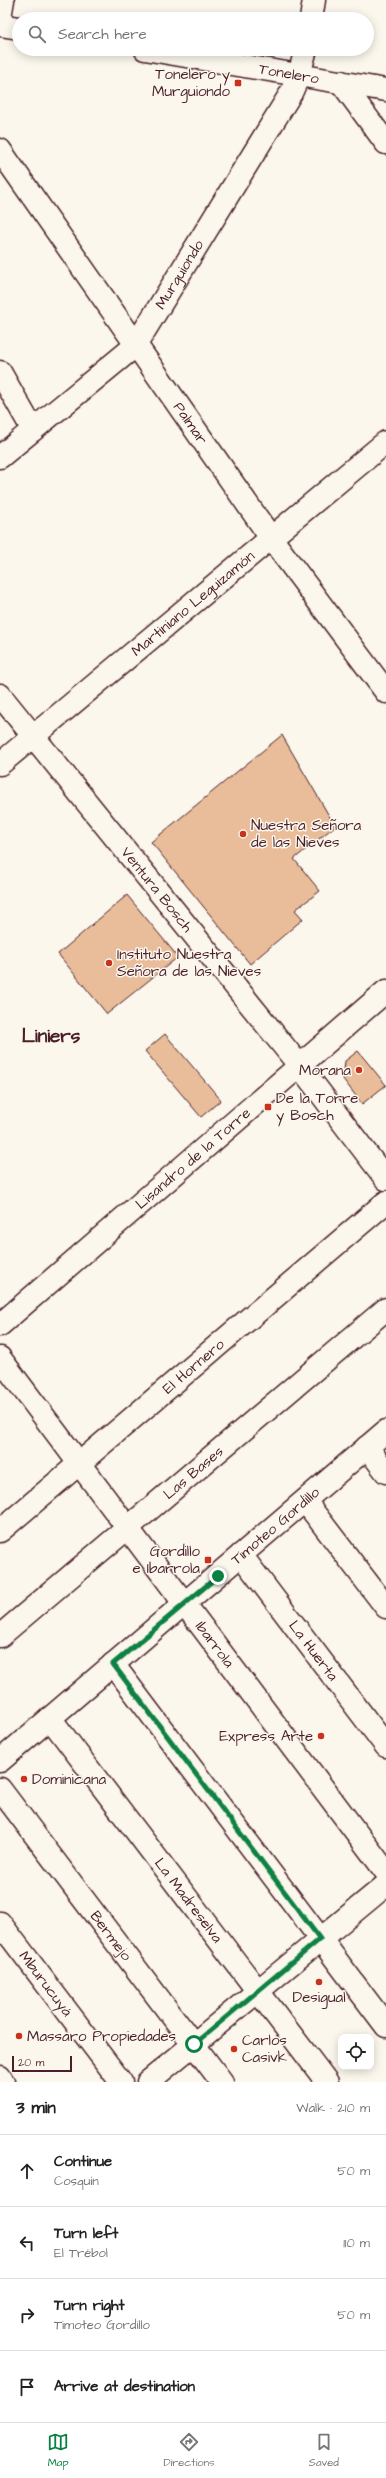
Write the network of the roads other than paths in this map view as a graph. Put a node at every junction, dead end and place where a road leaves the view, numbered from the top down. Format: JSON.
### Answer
{"nodes":[{"id":1,"x":3,"y":0,"type":"edge"},
{"id":2,"x":314,"y":0,"type":"edge"},
{"id":3,"x":312,"y":12,"type":"edge"},
{"id":4,"x":0,"y":17,"type":"edge"},
{"id":5,"x":0,"y":24,"type":"edge"},
{"id":6,"x":12,"y":27,"type":"edge"},
{"id":7,"x":186,"y":56,"type":"edge"},
{"id":8,"x":304,"y":56,"type":"edge"},
{"id":9,"x":299,"y":75,"type":"junction"},
{"id":10,"x":341,"y":82,"type":"junction"},
{"id":11,"x":386,"y":90,"type":"edge"},
{"id":12,"x":386,"y":143,"type":"edge"},
{"id":13,"x":0,"y":150,"type":"edge"},
{"id":14,"x":135,"y":346,"type":"junction"},
{"id":15,"x":0,"y":372,"type":"edge"},
{"id":16,"x":33,"y":430,"type":"junction"},
{"id":17,"x":386,"y":442,"type":"edge"},
{"id":18,"x":0,"y":457,"type":"edge"},
{"id":19,"x":271,"y":538,"type":"junction"},
{"id":20,"x":386,"y":692,"type":"edge"},
{"id":21,"x":0,"y":695,"type":"edge"},
{"id":22,"x":33,"y":736,"type":"junction"},
{"id":23,"x":0,"y":764,"type":"edge"},
{"id":24,"x":386,"y":991,"type":"edge"},
{"id":25,"x":299,"y":1065,"type":"junction"},
{"id":26,"x":386,"y":1179,"type":"edge"},
{"id":27,"x":386,"y":1202,"type":"edge"},
{"id":28,"x":386,"y":1308,"type":"edge"},
{"id":29,"x":0,"y":1325,"type":"edge"},
{"id":30,"x":0,"y":1358,"type":"edge"},
{"id":31,"x":386,"y":1431,"type":"edge"},
{"id":32,"x":368,"y":1447,"type":"junction"},
{"id":33,"x":79,"y":1464,"type":"junction"},
{"id":34,"x":386,"y":1472,"type":"edge"},
{"id":35,"x":306,"y":1501,"type":"junction"},
{"id":36,"x":127,"y":1529,"type":"junction"},
{"id":37,"x":0,"y":1531,"type":"edge"},
{"id":38,"x":241,"y":1555,"type":"junction"},
{"id":39,"x":184,"y":1604,"type":"junction"},
{"id":40,"x":386,"y":1607,"type":"edge"},
{"id":41,"x":0,"y":1636,"type":"edge"},
{"id":42,"x":113,"y":1664,"type":"junction"},
{"id":43,"x":50,"y":1718,"type":"junction"},
{"id":44,"x":386,"y":1746,"type":"edge"},
{"id":45,"x":0,"y":1761,"type":"edge"},
{"id":46,"x":0,"y":1789,"type":"edge"},
{"id":47,"x":386,"y":1872,"type":"edge"},
{"id":48,"x":386,"y":1885,"type":"edge"},
{"id":49,"x":0,"y":1923,"type":"edge"},
{"id":50,"x":320,"y":1939,"type":"junction"},
{"id":51,"x":259,"y":1991,"type":"junction"},
{"id":52,"x":386,"y":2026,"type":"edge"},
{"id":53,"x":194,"y":2044,"type":"junction"},
{"id":54,"x":0,"y":2077,"type":"edge"},
{"id":55,"x":3,"y":2082,"type":"edge"},
{"id":56,"x":121,"y":2082,"type":"edge"},
{"id":57,"x":148,"y":2082,"type":"edge"},
{"id":58,"x":222,"y":2082,"type":"edge"},
{"id":59,"x":327,"y":2082,"type":"edge"}],
"edges":[{"from":1,"to":4,"type":"street"},
{"from":2,"to":3,"type":"street"},
{"from":5,"to":6,"type":"street"},
{"from":7,"to":9,"type":"street","name":"Tonelero"},
{"from":8,"to":9,"type":"street","name":"Murguiondo"},
{"from":9,"to":10,"type":"street","name":"Tonelero"},
{"from":9,"to":14,"type":"street","name":"Murguiondo"},
{"from":10,"to":11,"type":"street","name":"Tonelero"},
{"from":10,"to":12,"type":"street"},
{"from":13,"to":14,"type":"street","name":"Palmar"},
{"from":14,"to":16,"type":"street","name":"Murguiondo"},
{"from":14,"to":19,"type":"street","name":"Palmar"},
{"from":15,"to":16,"type":"street"},
{"from":16,"to":18,"type":"street","name":"Murguiondo"},
{"from":17,"to":19,"type":"street","name":"Martiniano Leguizamón"},
{"from":19,"to":20,"type":"street","name":"Palmar"},
{"from":19,"to":22,"type":"street","name":"Martiniano Leguizamón"},
{"from":21,"to":22,"type":"street","name":"Ventura Bosch"},
{"from":22,"to":23,"type":"street","name":"Martiniano Leguizamón"},
{"from":22,"to":25,"type":"street","name":"Ventura Bosch"},
{"from":24,"to":25,"type":"street","name":"Lisandro de la Torre"},
{"from":25,"to":26,"type":"street","name":"Ventura Bosch"},
{"from":25,"to":29,"type":"street","name":"Lisandro de la Torre"},
{"from":27,"to":33,"type":"street","name":"El Hornero"},
{"from":28,"to":36,"type":"street","name":"Las Bases"},
{"from":30,"to":33,"type":"street","name":"Ibarrola"},
{"from":31,"to":32,"type":"street","name":"Timoteo Gordillo"},
{"from":32,"to":34,"type":"street"},
{"from":32,"to":35,"type":"street","name":"Timoteo Gordillo"},
{"from":33,"to":36,"type":"street","name":"Ibarrola"},
{"from":33,"to":37,"type":"street","name":"El Hornero"},
{"from":35,"to":38,"type":"street","name":"Timoteo Gordillo"},
{"from":35,"to":40,"type":"street"},
{"from":36,"to":39,"type":"street","name":"Ibarrola"},
{"from":36,"to":41,"type":"street","name":"Las Bases"},
{"from":38,"to":39,"type":"street","name":"Timoteo Gordillo"},
{"from":38,"to":44,"type":"street","name":"La Huerta"},
{"from":39,"to":42,"type":"street","name":"Timoteo Gordillo"},
{"from":39,"to":47,"type":"street","name":"Ibarrola"},
{"from":42,"to":43,"type":"street","name":"Timoteo Gordillo"},
{"from":42,"to":50,"type":"street"},
{"from":43,"to":45,"type":"street","name":"Timoteo Gordillo"},
{"from":43,"to":51,"type":"street","name":"La Madreselva"},
{"from":46,"to":53,"type":"street","name":"Bermejo"},
{"from":48,"to":50,"type":"street"},
{"from":49,"to":56,"type":"street","name":"Mburucuyá"},
{"from":50,"to":51,"type":"street"},
{"from":50,"to":52,"type":"street"},
{"from":51,"to":53,"type":"street"},
{"from":51,"to":59,"type":"street","name":"La Madreselva"},
{"from":53,"to":57,"type":"street"},
{"from":53,"to":58,"type":"street","name":"Bermejo"},
{"from":54,"to":55,"type":"street"}]}
